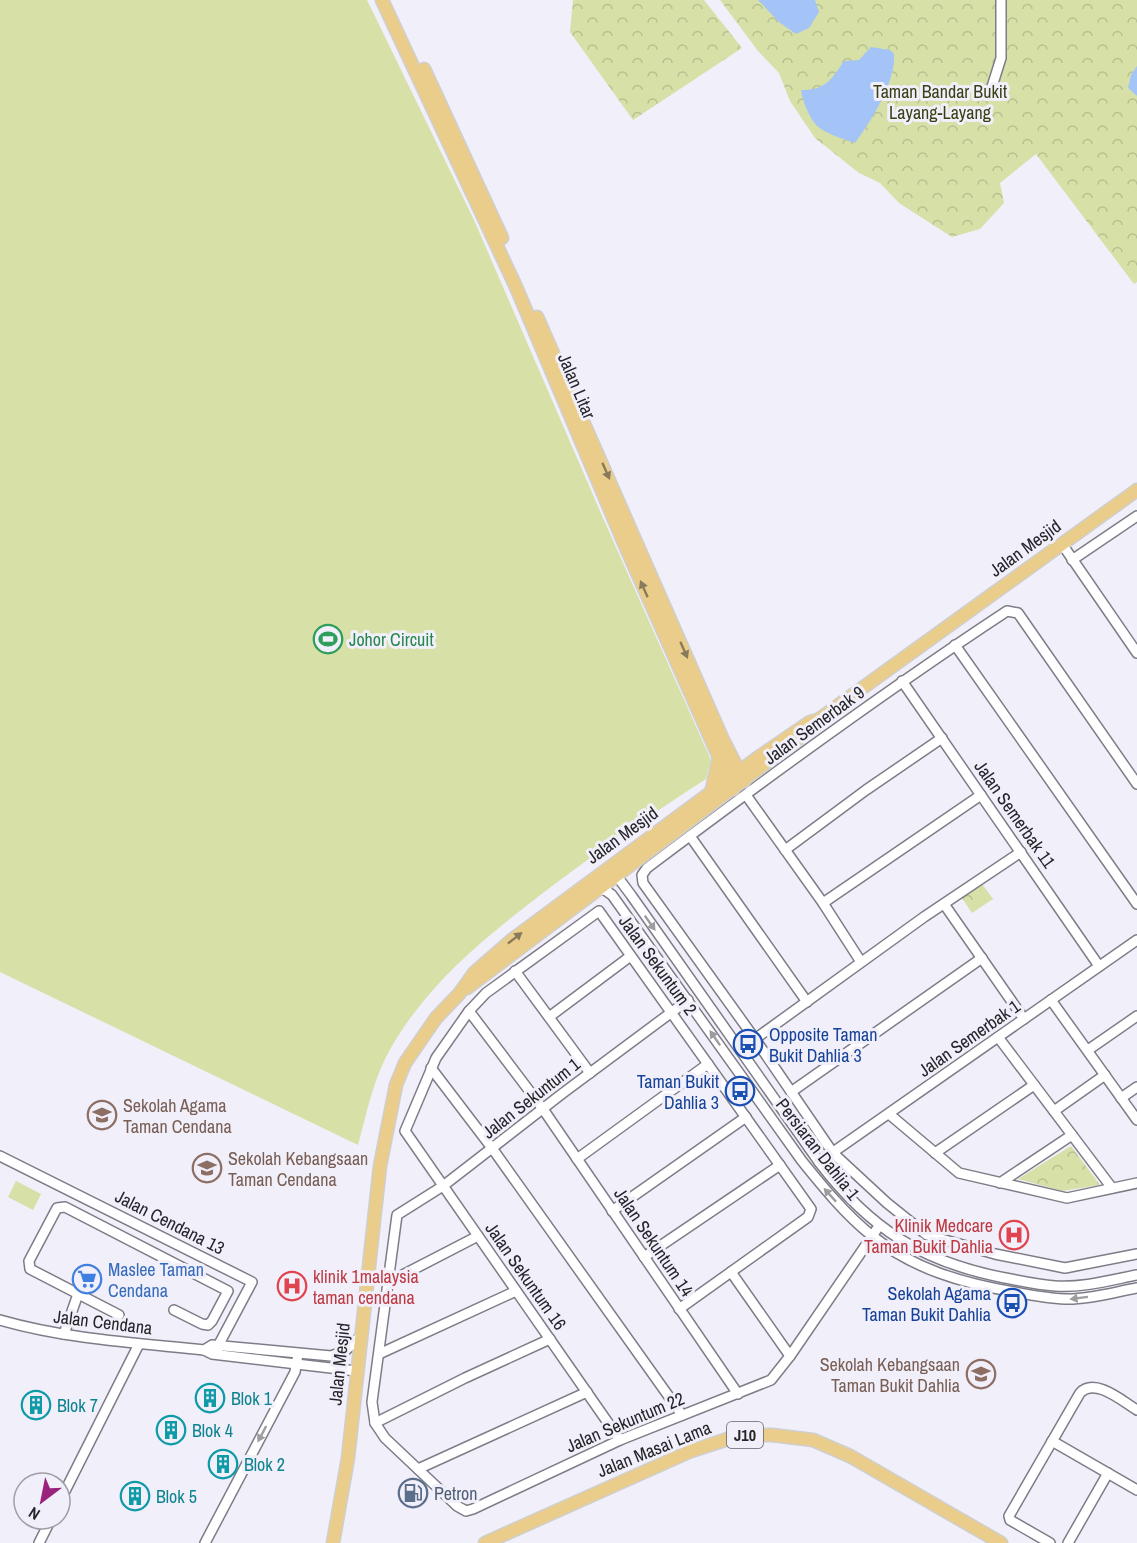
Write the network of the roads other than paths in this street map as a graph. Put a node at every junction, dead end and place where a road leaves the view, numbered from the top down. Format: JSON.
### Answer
{"nodes":[{"id":1,"x":382,"y":0,"type":"edge"},
{"id":2,"x":391,"y":0,"type":"edge"},
{"id":3,"x":1001,"y":0,"type":"edge"},
{"id":4,"x":990,"y":93,"type":"dead end"},
{"id":5,"x":1137,"y":490,"type":"edge"},
{"id":6,"x":1137,"y":516,"type":"edge"},
{"id":7,"x":1062,"y":544,"type":"junction"},
{"id":8,"x":1072,"y":560,"type":"junction"},
{"id":9,"x":956,"y":645,"type":"junction"},
{"id":10,"x":1137,"y":653,"type":"edge"},
{"id":11,"x":902,"y":681,"type":"junction"},
{"id":12,"x":818,"y":720,"type":"junction"},
{"id":13,"x":942,"y":738,"type":"junction"},
{"id":14,"x":726,"y":746,"type":"junction"},
{"id":15,"x":719,"y":758,"type":"junction"},
{"id":16,"x":756,"y":759,"type":"junction"},
{"id":17,"x":736,"y":780,"type":"junction"},
{"id":18,"x":1137,"y":784,"type":"edge"},
{"id":19,"x":711,"y":793,"type":"junction"},
{"id":20,"x":746,"y":795,"type":"junction"},
{"id":21,"x":981,"y":795,"type":"junction"},
{"id":22,"x":690,"y":836,"type":"junction"},
{"id":23,"x":785,"y":850,"type":"junction"},
{"id":24,"x":1021,"y":852,"type":"junction"},
{"id":25,"x":610,"y":874,"type":"junction"},
{"id":26,"x":595,"y":890,"type":"junction"},
{"id":27,"x":631,"y":895,"type":"junction"},
{"id":28,"x":823,"y":903,"type":"junction"},
{"id":29,"x":944,"y":904,"type":"junction"},
{"id":30,"x":1137,"y":904,"type":"edge"},
{"id":31,"x":618,"y":905,"type":"junction"},
{"id":32,"x":1137,"y":940,"type":"edge"},
{"id":33,"x":628,"y":958,"type":"dead end"},
{"id":34,"x":982,"y":958,"type":"junction"},
{"id":35,"x":861,"y":962,"type":"junction"},
{"id":36,"x":1100,"y":966,"type":"junction"},
{"id":37,"x":515,"y":971,"type":"junction"},
{"id":38,"x":459,"y":993,"type":"junction"},
{"id":39,"x":688,"y":1000,"type":"junction"},
{"id":40,"x":1051,"y":1000,"type":"junction"},
{"id":41,"x":807,"y":1002,"type":"junction"},
{"id":42,"x":469,"y":1011,"type":"junction"},
{"id":43,"x":671,"y":1012,"type":"junction"},
{"id":44,"x":1137,"y":1016,"type":"edge"},
{"id":45,"x":549,"y":1017,"type":"junction"},
{"id":46,"x":1024,"y":1019,"type":"junction"},
{"id":47,"x":998,"y":1037,"type":"junction"},
{"id":48,"x":755,"y":1039,"type":"junction"},
{"id":49,"x":1088,"y":1050,"type":"junction"},
{"id":50,"x":708,"y":1064,"type":"junction"},
{"id":51,"x":431,"y":1068,"type":"junction"},
{"id":52,"x":590,"y":1073,"type":"junction"},
{"id":53,"x":1105,"y":1074,"type":"junction"},
{"id":54,"x":1034,"y":1085,"type":"junction"},
{"id":55,"x":1137,"y":1087,"type":"edge"},
{"id":56,"x":791,"y":1092,"type":"junction"},
{"id":57,"x":1121,"y":1098,"type":"junction"},
{"id":58,"x":543,"y":1109,"type":"junction"},
{"id":59,"x":1054,"y":1111,"type":"junction"},
{"id":60,"x":889,"y":1114,"type":"junction"},
{"id":61,"x":746,"y":1117,"type":"junction"},
{"id":62,"x":1137,"y":1120,"type":"edge"},
{"id":63,"x":405,"y":1131,"type":"joint"},
{"id":64,"x":1072,"y":1135,"type":"junction"},
{"id":65,"x":492,"y":1148,"type":"junction"},
{"id":66,"x":833,"y":1153,"type":"junction"},
{"id":67,"x":935,"y":1153,"type":"junction"},
{"id":68,"x":0,"y":1156,"type":"edge"},
{"id":69,"x":576,"y":1159,"type":"junction"},
{"id":70,"x":819,"y":1162,"type":"junction"},
{"id":71,"x":780,"y":1165,"type":"junction"},
{"id":72,"x":999,"y":1183,"type":"junction"},
{"id":73,"x":1137,"y":1183,"type":"edge"},
{"id":74,"x":443,"y":1186,"type":"junction"},
{"id":75,"x":1112,"y":1188,"type":"junction"},
{"id":76,"x":612,"y":1211,"type":"junction"},
{"id":77,"x":879,"y":1226,"type":"junction"},
{"id":78,"x":478,"y":1236,"type":"junction"},
{"id":79,"x":871,"y":1236,"type":"junction"},
{"id":80,"x":995,"y":1254,"type":"junction"},
{"id":81,"x":1137,"y":1254,"type":"edge"},
{"id":82,"x":644,"y":1257,"type":"junction"},
{"id":83,"x":731,"y":1272,"type":"junction"},
{"id":84,"x":237,"y":1274,"type":"junction"},
{"id":85,"x":990,"y":1275,"type":"junction"},
{"id":86,"x":1137,"y":1275,"type":"edge"},
{"id":87,"x":387,"y":1282,"type":"junction"},
{"id":88,"x":987,"y":1288,"type":"junction"},
{"id":89,"x":1137,"y":1288,"type":"edge"},
{"id":90,"x":228,"y":1291,"type":"junction"},
{"id":91,"x":516,"y":1291,"type":"junction"},
{"id":92,"x":78,"y":1294,"type":"junction"},
{"id":93,"x":679,"y":1309,"type":"junction"},
{"id":94,"x":174,"y":1310,"type":"dead end"},
{"id":95,"x":119,"y":1315,"type":"dead end"},
{"id":96,"x":0,"y":1320,"type":"edge"},
{"id":97,"x":64,"y":1334,"type":"junction"},
{"id":98,"x":361,"y":1336,"type":"junction"},
{"id":99,"x":550,"y":1339,"type":"junction"},
{"id":100,"x":139,"y":1344,"type":"junction"},
{"id":101,"x":217,"y":1350,"type":"junction"},
{"id":102,"x":379,"y":1354,"type":"junction"},
{"id":103,"x":790,"y":1356,"type":"junction"},
{"id":104,"x":297,"y":1359,"type":"junction"},
{"id":105,"x":356,"y":1371,"type":"junction"},
{"id":106,"x":587,"y":1392,"type":"junction"},
{"id":107,"x":738,"y":1394,"type":"junction"},
{"id":108,"x":1137,"y":1410,"type":"edge"},
{"id":109,"x":682,"y":1415,"type":"junction"},
{"id":110,"x":375,"y":1423,"type":"junction"},
{"id":111,"x":621,"y":1440,"type":"junction"},
{"id":112,"x":1052,"y":1441,"type":"junction"},
{"id":113,"x":418,"y":1469,"type":"junction"},
{"id":114,"x":1108,"y":1473,"type":"junction"},
{"id":115,"x":72,"y":1477,"type":"edge"},
{"id":116,"x":1137,"y":1489,"type":"edge"},
{"id":117,"x":205,"y":1543,"type":"edge"},
{"id":118,"x":333,"y":1543,"type":"edge"},
{"id":119,"x":485,"y":1543,"type":"edge"},
{"id":120,"x":1001,"y":1543,"type":"edge"},
{"id":121,"x":1050,"y":1543,"type":"edge"},
{"id":122,"x":1068,"y":1543,"type":"edge"}],
"edges":[{"from":15,"to":1,"type":"main road","name":"Jalan Litar","one_way":true},
{"from":2,"to":14,"type":"main road","name":"Jalan Litar","one_way":true},
{"from":3,"to":4,"type":"street"},
{"from":5,"to":7,"type":"main road","name":"Jalan Mesjid"},
{"from":6,"to":8,"type":"street"},
{"from":7,"to":8,"type":"street"},
{"from":7,"to":12,"type":"main road","name":"Jalan Mesjid"},
{"from":8,"to":10,"type":"street"},
{"from":9,"to":11,"type":"street","name":"Jalan Semerbak 9"},
{"from":9,"to":18,"type":"street","name":"Jalan Semerbak 9"},
{"from":9,"to":30,"type":"street"},
{"from":11,"to":13,"type":"street","name":"Jalan Semerbak 11"},
{"from":11,"to":20,"type":"street","name":"Jalan Semerbak 9"},
{"from":12,"to":16,"type":"main road","name":"Jalan Mesjid"},
{"from":12,"to":17,"type":"main road","name":"Jalan Mesjid"},
{"from":13,"to":21,"type":"street","name":"Jalan Semerbak 11"},
{"from":13,"to":23,"type":"street"},
{"from":14,"to":16,"type":"main road"},
{"from":14,"to":17,"type":"main road","name":"Jalan Litar"},
{"from":15,"to":17,"type":"main road","name":"Jalan Litar"},
{"from":15,"to":19,"type":"main road"},
{"from":16,"to":17,"type":"main road","name":"Jalan Mesjid"},
{"from":17,"to":19,"type":"main road","name":"Jalan Mesjid"},
{"from":17,"to":25,"type":"main road","name":"Jalan Mesjid"},
{"from":19,"to":25,"type":"main road","name":"Jalan Mesjid"},
{"from":20,"to":22,"type":"street","name":"Jalan Semerbak 9"},
{"from":20,"to":23,"type":"street"},
{"from":21,"to":24,"type":"street","name":"Jalan Semerbak 11"},
{"from":21,"to":28,"type":"street"},
{"from":22,"to":41,"type":"street"},
{"from":22,"to":48,"type":"street","name":"Jalan Semerbak 9"},
{"from":23,"to":28,"type":"street"},
{"from":24,"to":29,"type":"street"},
{"from":24,"to":36,"type":"street","name":"Jalan Semerbak 11"},
{"from":25,"to":26,"type":"main road","name":"Jalan Mesjid"},
{"from":25,"to":27,"type":"street","name":"Persiaran Dahlia 1"},
{"from":38,"to":25,"type":"main road","name":"Jalan Mesjid","one_way":true},
{"from":26,"to":31,"type":"street","name":"Persiaran Dahlia 1"},
{"from":26,"to":38,"type":"main road","name":"Jalan Mesjid"},
{"from":27,"to":31,"type":"street"},
{"from":27,"to":70,"type":"street","name":"Persiaran Dahlia 1","one_way":true},
{"from":28,"to":35,"type":"street"},
{"from":29,"to":34,"type":"street"},
{"from":29,"to":35,"type":"street"},
{"from":31,"to":39,"type":"street","name":"Persiaran Dahlia 1"},
{"from":32,"to":36,"type":"street","name":"Jalan Semerbak 1"},
{"from":33,"to":45,"type":"street"},
{"from":34,"to":46,"type":"street"},
{"from":34,"to":56,"type":"street"},
{"from":35,"to":41,"type":"street"},
{"from":36,"to":40,"type":"street","name":"Jalan Semerbak 1"},
{"from":37,"to":42,"type":"street","name":"Jalan Sekuntum 2"},
{"from":37,"to":43,"type":"street","name":"Jalan Sekuntum 2"},
{"from":37,"to":45,"type":"street"},
{"from":38,"to":98,"type":"main road","name":"Jalan Mesjid"},
{"from":39,"to":43,"type":"street","name":"Jalan Sekuntum 1"},
{"from":79,"to":39,"type":"street","name":"Persiaran Dahlia 1","one_way":true},
{"from":40,"to":46,"type":"street","name":"Jalan Semerbak 1"},
{"from":40,"to":49,"type":"street"},
{"from":41,"to":48,"type":"street"},
{"from":42,"to":51,"type":"street","name":"Jalan Sekuntum 2"},
{"from":42,"to":58,"type":"street","name":"Jalan Sekuntum 14"},
{"from":43,"to":50,"type":"street","name":"Jalan Sekuntum 2"},
{"from":43,"to":52,"type":"street","name":"Jalan Sekuntum 1"},
{"from":44,"to":49,"type":"street"},
{"from":45,"to":52,"type":"street"},
{"from":46,"to":47,"type":"street","name":"Jalan Semerbak 1"},
{"from":47,"to":54,"type":"street"},
{"from":47,"to":60,"type":"street","name":"Jalan Semerbak 1"},
{"from":48,"to":56,"type":"street"},
{"from":49,"to":53,"type":"street"},
{"from":50,"to":61,"type":"street","name":"Jalan Sekuntum 2"},
{"from":50,"to":69,"type":"street"},
{"from":51,"to":63,"type":"street","name":"Jalan Sekuntum 2"},
{"from":51,"to":65,"type":"street"},
{"from":52,"to":58,"type":"street","name":"Jalan Sekuntum 1"},
{"from":53,"to":57,"type":"street"},
{"from":53,"to":59,"type":"street"},
{"from":54,"to":59,"type":"street"},
{"from":54,"to":67,"type":"street"},
{"from":55,"to":57,"type":"street"},
{"from":56,"to":66,"type":"street"},
{"from":57,"to":62,"type":"street"},
{"from":58,"to":65,"type":"street","name":"Jalan Sekuntum 1"},
{"from":58,"to":69,"type":"street","name":"Jalan Sekuntum 14"},
{"from":59,"to":64,"type":"street"},
{"from":60,"to":66,"type":"street","name":"Jalan Semerbak 1"},
{"from":60,"to":67,"type":"street"},
{"from":61,"to":71,"type":"street","name":"Jalan Sekuntum 2"},
{"from":61,"to":76,"type":"street"},
{"from":63,"to":74,"type":"street","name":"Jalan Sekuntum 16"},
{"from":64,"to":72,"type":"street"},
{"from":64,"to":75,"type":"street"},
{"from":65,"to":74,"type":"street","name":"Jalan Sekuntum 1"},
{"from":65,"to":109,"type":"street"},
{"from":66,"to":70,"type":"street","name":"Jalan Semerbak 1"},
{"from":66,"to":80,"type":"street"},
{"from":67,"to":72,"type":"street"},
{"from":68,"to":84,"type":"street","name":"Jalan Cendana 13"},
{"from":69,"to":76,"type":"street","name":"Jalan Sekuntum 14"},
{"from":70,"to":77,"type":"street","name":"Persiaran Dahlia 1"},
{"from":71,"to":82,"type":"street"},
{"from":71,"to":83,"type":"street","name":"Jalan Sekuntum 2"},
{"from":72,"to":75,"type":"street"},
{"from":73,"to":75,"type":"street"},
{"from":74,"to":78,"type":"street","name":"Jalan Sekuntum 16"},
{"from":74,"to":87,"type":"street","name":"Jalan Sekuntum 1"},
{"from":76,"to":82,"type":"street","name":"Jalan Sekuntum 14"},
{"from":77,"to":79,"type":"street","name":"Jalan Sekuntum 22"},
{"from":77,"to":85,"type":"street","name":"Persiaran Dahlia 1"},
{"from":78,"to":87,"type":"street"},
{"from":78,"to":91,"type":"street","name":"Jalan Sekuntum 16"},
{"from":79,"to":88,"type":"street","name":"Persiaran Dahlia 1"},
{"from":79,"to":103,"type":"street","name":"Jalan Sekuntum 22"},
{"from":80,"to":81,"type":"street"},
{"from":80,"to":85,"type":"street"},
{"from":82,"to":93,"type":"street","name":"Jalan Sekuntum 14"},
{"from":83,"to":93,"type":"street"},
{"from":83,"to":103,"type":"street"},
{"from":84,"to":90,"type":"street"},
{"from":84,"to":101,"type":"street","name":"Jalan Cendana 13"},
{"from":85,"to":86,"type":"street","name":"Persiaran Dahlia 1"},
{"from":85,"to":88,"type":"street"},
{"from":87,"to":102,"type":"street"},
{"from":89,"to":88,"type":"street","name":"Persiaran Dahlia 1","one_way":true},
{"from":90,"to":92,"type":"street"},
{"from":90,"to":94,"type":"street"},
{"from":91,"to":99,"type":"street","name":"Jalan Sekuntum 16"},
{"from":91,"to":102,"type":"street"},
{"from":92,"to":95,"type":"street"},
{"from":92,"to":97,"type":"street"},
{"from":93,"to":107,"type":"street","name":"Jalan Sekuntum 14"},
{"from":96,"to":97,"type":"street","name":"Jalan Cendana"},
{"from":97,"to":100,"type":"street","name":"Jalan Cendana"},
{"from":98,"to":104,"type":"street","name":"Jalan Cendana"},
{"from":98,"to":105,"type":"main road","name":"Jalan Mesjid"},
{"from":99,"to":106,"type":"street","name":"Jalan Sekuntum 16"},
{"from":99,"to":110,"type":"street"},
{"from":100,"to":101,"type":"street","name":"Jalan Cendana"},
{"from":100,"to":115,"type":"street"},
{"from":101,"to":104,"type":"street","name":"Jalan Cendana"},
{"from":102,"to":110,"type":"street"},
{"from":103,"to":107,"type":"street","name":"Jalan Sekuntum 22"},
{"from":104,"to":105,"type":"street","name":"Jalan Cendana"},
{"from":104,"to":117,"type":"street","one_way":true},
{"from":105,"to":118,"type":"main road","name":"Jalan Mesjid"},
{"from":106,"to":111,"type":"street","name":"Jalan Sekuntum 16"},
{"from":106,"to":113,"type":"street"},
{"from":107,"to":109,"type":"street","name":"Jalan Sekuntum 22"},
{"from":108,"to":112,"type":"street"},
{"from":109,"to":111,"type":"street","name":"Jalan Sekuntum 22"},
{"from":110,"to":113,"type":"street"},
{"from":111,"to":113,"type":"street","name":"Jalan Sekuntum 22"},
{"from":112,"to":114,"type":"street"},
{"from":112,"to":121,"type":"street"},
{"from":114,"to":116,"type":"street"},
{"from":114,"to":122,"type":"street"},
{"from":119,"to":120,"type":"main road","name":"Jalan Masai Lama","number":"J10"}]}
